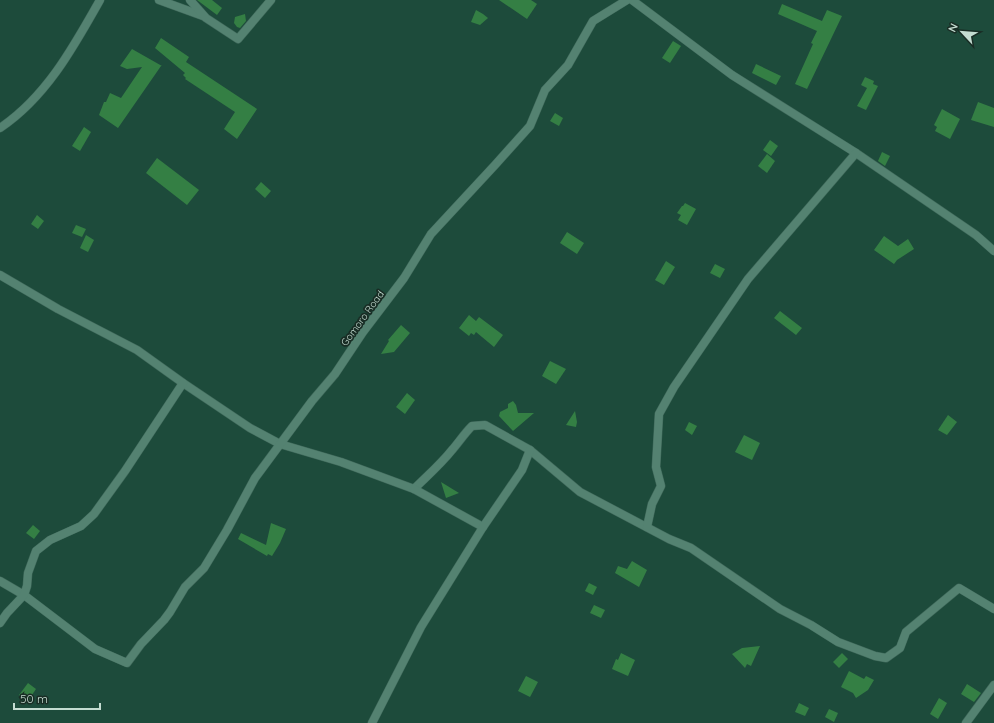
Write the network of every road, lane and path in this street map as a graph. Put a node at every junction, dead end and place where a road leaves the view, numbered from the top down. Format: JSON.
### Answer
{"nodes":[{"id":1,"x":100,"y":0,"type":"edge"},
{"id":2,"x":159,"y":0,"type":"edge"},
{"id":3,"x":190,"y":0,"type":"edge"},
{"id":4,"x":271,"y":0,"type":"edge"},
{"id":5,"x":627,"y":0,"type":"edge"},
{"id":6,"x":632,"y":0,"type":"edge"},
{"id":7,"x":206,"y":18,"type":"junction"},
{"id":8,"x":0,"y":128,"type":"edge"},
{"id":9,"x":856,"y":153,"type":"junction"},
{"id":10,"x":994,"y":251,"type":"edge"},
{"id":11,"x":0,"y":275,"type":"edge"},
{"id":12,"x":183,"y":383,"type":"junction"},
{"id":13,"x":280,"y":444,"type":"junction"},
{"id":14,"x":530,"y":450,"type":"junction"},
{"id":15,"x":414,"y":489,"type":"junction"},
{"id":16,"x":483,"y":527,"type":"junction"},
{"id":17,"x":647,"y":527,"type":"junction"},
{"id":18,"x":0,"y":582,"type":"edge"},
{"id":19,"x":24,"y":595,"type":"junction"},
{"id":20,"x":994,"y":609,"type":"edge"},
{"id":21,"x":0,"y":623,"type":"edge"},
{"id":22,"x":994,"y":685,"type":"edge"},
{"id":23,"x":372,"y":723,"type":"edge"},
{"id":24,"x":966,"y":723,"type":"edge"}],
"edges":[{"from":1,"to":8,"type":"street"},
{"from":2,"to":7,"type":"street"},
{"from":3,"to":7,"type":"street"},
{"from":4,"to":7,"type":"street"},
{"from":5,"to":13,"type":"street","name":"Gomoro Road"},
{"from":6,"to":9,"type":"street"},
{"from":9,"to":10,"type":"street"},
{"from":9,"to":17,"type":"street"},
{"from":11,"to":12,"type":"street"},
{"from":12,"to":13,"type":"street"},
{"from":12,"to":19,"type":"street"},
{"from":13,"to":15,"type":"street"},
{"from":13,"to":19,"type":"street","name":"Gomoro Road"},
{"from":14,"to":15,"type":"street"},
{"from":14,"to":16,"type":"street"},
{"from":14,"to":17,"type":"street"},
{"from":15,"to":16,"type":"street"},
{"from":16,"to":23,"type":"street"},
{"from":17,"to":20,"type":"street"},
{"from":18,"to":19,"type":"street"},
{"from":19,"to":21,"type":"street"},
{"from":22,"to":24,"type":"street"}]}
